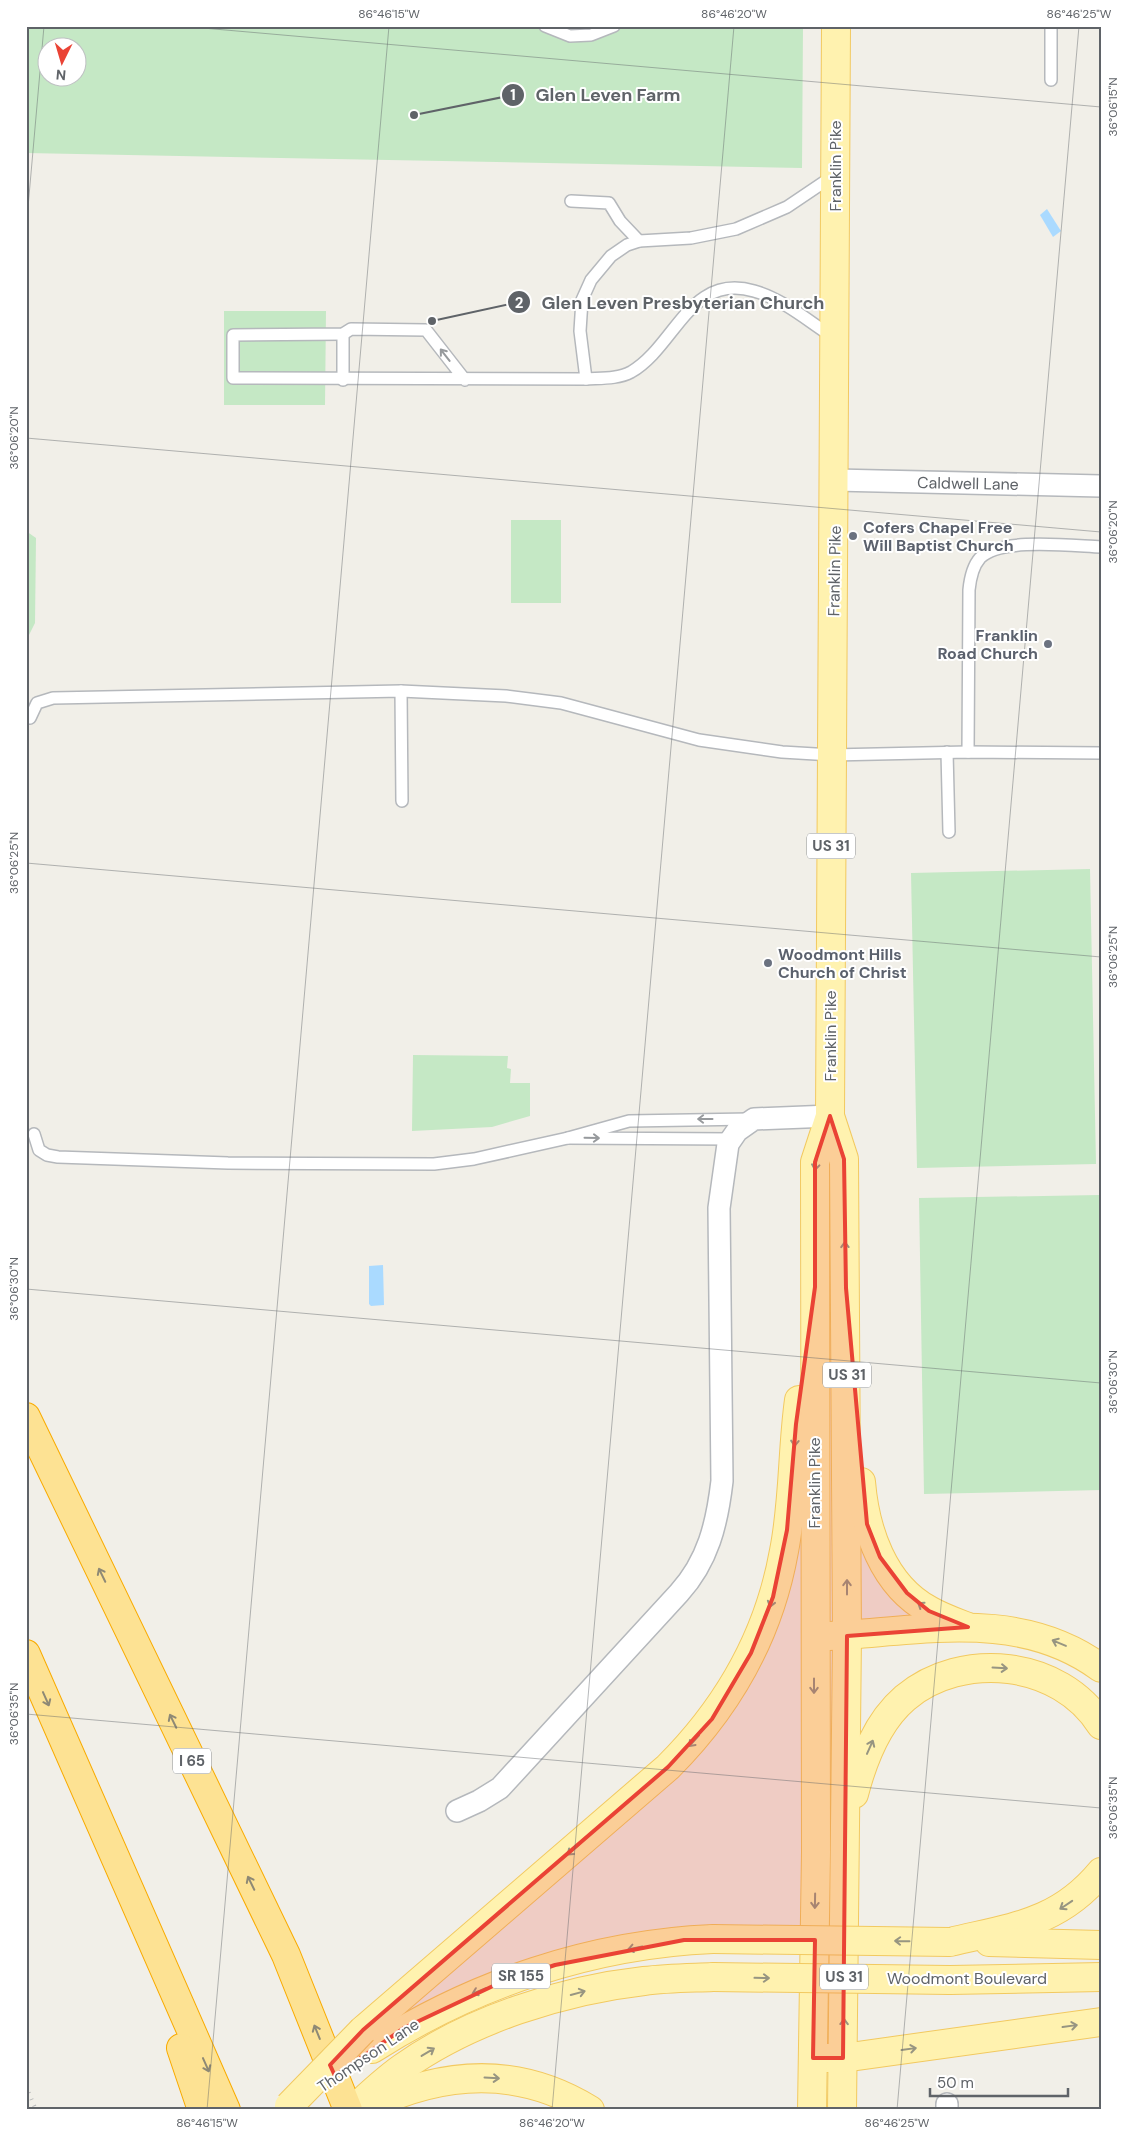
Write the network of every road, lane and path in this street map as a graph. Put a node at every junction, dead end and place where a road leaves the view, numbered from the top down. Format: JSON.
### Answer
{"nodes":[{"id":1,"x":545,"y":26,"type":"edge"},
{"id":2,"x":614,"y":26,"type":"edge"},
{"id":3,"x":836,"y":26,"type":"edge"},
{"id":4,"x":1051,"y":26,"type":"edge"},
{"id":5,"x":1051,"y":80,"type":"dead end"},
{"id":6,"x":835,"y":175,"type":"junction"},
{"id":7,"x":571,"y":201,"type":"dead end"},
{"id":8,"x":639,"y":241,"type":"junction"},
{"id":9,"x":343,"y":334,"type":"junction"},
{"id":10,"x":835,"y":338,"type":"junction"},
{"id":11,"x":586,"y":379,"type":"junction"},
{"id":12,"x":342,"y":380,"type":"junction"},
{"id":13,"x":465,"y":380,"type":"junction"},
{"id":14,"x":835,"y":480,"type":"junction"},
{"id":15,"x":1101,"y":486,"type":"edge"},
{"id":16,"x":1101,"y":546,"type":"edge"},
{"id":17,"x":401,"y":692,"type":"junction"},
{"id":18,"x":30,"y":718,"type":"dead end"},
{"id":19,"x":948,"y":752,"type":"junction"},
{"id":20,"x":968,"y":752,"type":"junction"},
{"id":21,"x":1101,"y":752,"type":"edge"},
{"id":22,"x":832,"y":755,"type":"junction"},
{"id":23,"x":402,"y":802,"type":"dead end"},
{"id":24,"x":949,"y":832,"type":"dead end"},
{"id":25,"x":830,"y":1116,"type":"junction"},
{"id":26,"x":754,"y":1118,"type":"junction"},
{"id":27,"x":34,"y":1134,"type":"dead end"},
{"id":28,"x":568,"y":1138,"type":"junction"},
{"id":29,"x":731,"y":1139,"type":"junction"},
{"id":30,"x":815,"y":1287,"type":"junction"},
{"id":31,"x":846,"y":1288,"type":"junction"},
{"id":32,"x":26,"y":1417,"type":"edge"},
{"id":33,"x":968,"y":1627,"type":"junction"},
{"id":34,"x":847,"y":1636,"type":"junction"},
{"id":35,"x":814,"y":1637,"type":"junction"},
{"id":36,"x":26,"y":1654,"type":"edge"},
{"id":37,"x":1101,"y":1668,"type":"edge"},
{"id":38,"x":1101,"y":1725,"type":"edge"},
{"id":39,"x":457,"y":1811,"type":"dead end"},
{"id":40,"x":846,"y":1845,"type":"junction"},
{"id":41,"x":116,"y":1860,"type":"junction"},
{"id":42,"x":1101,"y":1872,"type":"edge"},
{"id":43,"x":950,"y":1942,"type":"junction"},
{"id":44,"x":1101,"y":1945,"type":"edge"},
{"id":45,"x":1101,"y":1976,"type":"edge"},
{"id":46,"x":713,"y":1977,"type":"joint"},
{"id":47,"x":1101,"y":2022,"type":"edge"},
{"id":48,"x":367,"y":2040,"type":"junction"},
{"id":49,"x":813,"y":2058,"type":"junction"},
{"id":50,"x":843,"y":2058,"type":"junction"},
{"id":51,"x":390,"y":2087,"type":"junction"},
{"id":52,"x":287,"y":2108,"type":"edge"},
{"id":53,"x":202,"y":2110,"type":"edge"},
{"id":54,"x":226,"y":2110,"type":"edge"},
{"id":55,"x":348,"y":2110,"type":"edge"},
{"id":56,"x":353,"y":2110,"type":"edge"},
{"id":57,"x":363,"y":2110,"type":"edge"},
{"id":58,"x":590,"y":2110,"type":"edge"},
{"id":59,"x":812,"y":2110,"type":"edge"},
{"id":60,"x":842,"y":2110,"type":"edge"}],
"edges":[{"from":1,"to":2,"type":"lane"},
{"from":3,"to":6,"type":"main road","name":"Franklin Pike","number":"US 31"},
{"from":4,"to":5,"type":"lane"},
{"from":6,"to":8,"type":"lane"},
{"from":6,"to":10,"type":"main road","name":"Franklin Pike","number":"US 31"},
{"from":7,"to":8,"type":"lane"},
{"from":8,"to":11,"type":"lane"},
{"from":9,"to":12,"type":"lane"},
{"from":9,"to":12,"type":"lane"},
{"from":13,"to":9,"type":"lane","one_way":true},
{"from":10,"to":11,"type":"lane"},
{"from":10,"to":14,"type":"main road","name":"Franklin Pike","number":"US 31"},
{"from":11,"to":13,"type":"lane"},
{"from":12,"to":13,"type":"lane"},
{"from":14,"to":15,"type":"street","name":"Caldwell Lane"},
{"from":14,"to":22,"type":"main road","name":"Franklin Pike","number":"US 31"},
{"from":16,"to":20,"type":"lane"},
{"from":17,"to":18,"type":"lane"},
{"from":17,"to":22,"type":"lane"},
{"from":17,"to":23,"type":"lane"},
{"from":19,"to":20,"type":"lane"},
{"from":19,"to":22,"type":"lane"},
{"from":19,"to":24,"type":"lane"},
{"from":20,"to":21,"type":"lane"},
{"from":22,"to":25,"type":"main road","name":"Franklin Pike","number":"US 31"},
{"from":25,"to":26,"type":"street"},
{"from":25,"to":30,"type":"main road","name":"Franklin Pike","number":"US 31","one_way":true},
{"from":31,"to":25,"type":"main road","name":"Franklin Pike","number":"US 31","one_way":true},
{"from":26,"to":28,"type":"lane","one_way":true},
{"from":26,"to":29,"type":"street"},
{"from":27,"to":28,"type":"lane"},
{"from":28,"to":29,"type":"lane","one_way":true},
{"from":29,"to":39,"type":"street"},
{"from":30,"to":35,"type":"main road","name":"Franklin Pike","number":"US 31"},
{"from":30,"to":48,"type":"main road","one_way":true},
{"from":33,"to":31,"type":"main road","one_way":true},
{"from":34,"to":31,"type":"main road","name":"Franklin Pike","number":"US 31","one_way":true},
{"from":55,"to":32,"type":"highway","number":"I 65","one_way":true},
{"from":33,"to":34,"type":"main road"},
{"from":37,"to":33,"type":"main road","one_way":true},
{"from":34,"to":35,"type":"main road"},
{"from":34,"to":40,"type":"main road","name":"Franklin Pike","number":"US 31"},
{"from":35,"to":49,"type":"main road","name":"Franklin Pike","number":"US 31","one_way":true},
{"from":36,"to":41,"type":"highway","one_way":true},
{"from":40,"to":38,"type":"main road","one_way":true},
{"from":50,"to":40,"type":"main road","number":"US 31","one_way":true},
{"from":41,"to":53,"type":"highway"},
{"from":41,"to":54,"type":"highway","one_way":true},
{"from":42,"to":43,"type":"main road","one_way":true},
{"from":43,"to":44,"type":"main road"},
{"from":43,"to":48,"type":"main road","name":"Thompson Lane","number":"SR 155","one_way":true,"bridge":true},
{"from":46,"to":45,"type":"main road","name":"Woodmont Boulevard","one_way":true,"bridge":true},
{"from":51,"to":46,"type":"main road","name":"Thompson Lane","one_way":true},
{"from":50,"to":47,"type":"main road","one_way":true},
{"from":48,"to":52,"type":"main road","bridge":true},
{"from":49,"to":50,"type":"main road"},
{"from":49,"to":59,"type":"main road","number":"US 31"},
{"from":50,"to":60,"type":"main road","number":"US 31"},
{"from":51,"to":56,"type":"main road","name":"Thompson Lane"},
{"from":51,"to":57,"type":"main road"},
{"from":51,"to":58,"type":"main road","one_way":true}]}
